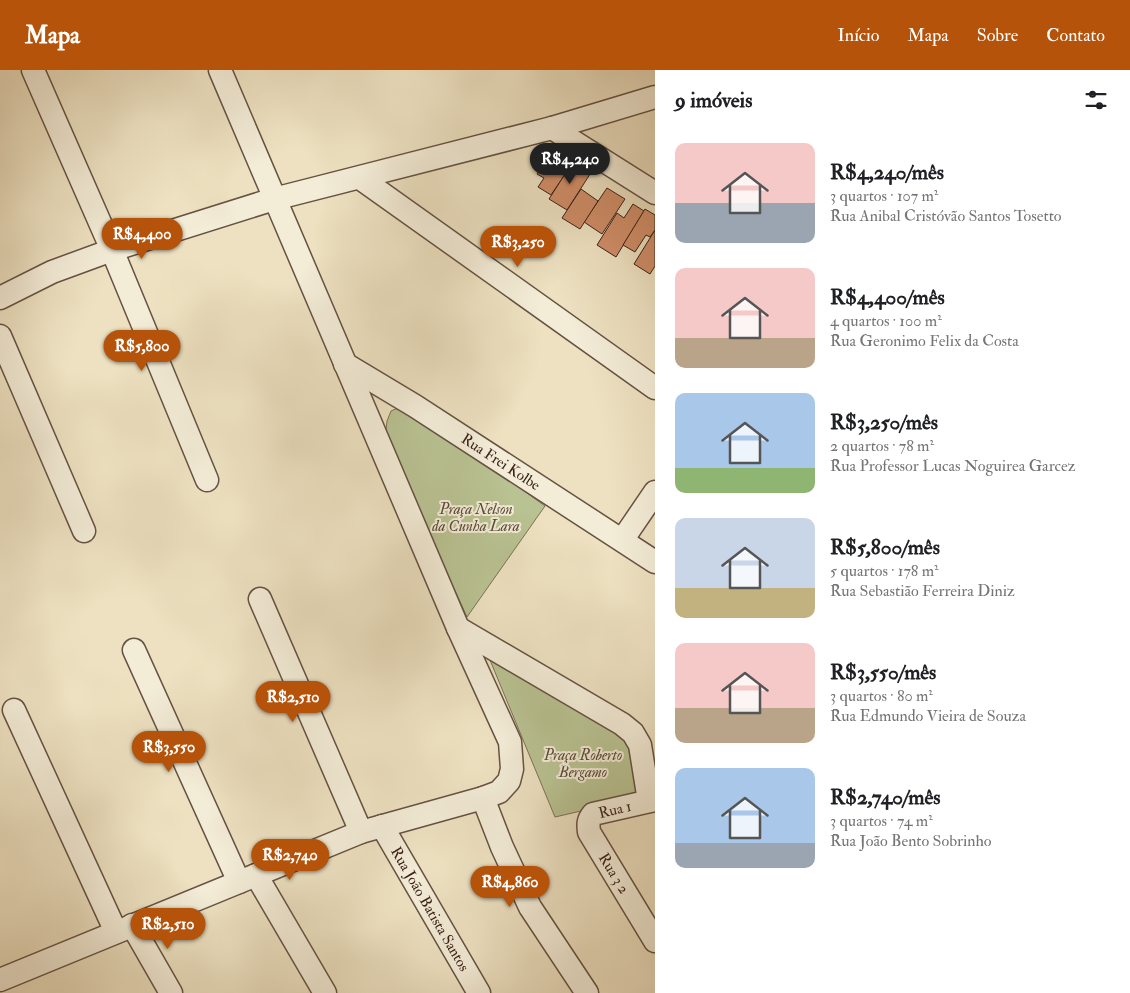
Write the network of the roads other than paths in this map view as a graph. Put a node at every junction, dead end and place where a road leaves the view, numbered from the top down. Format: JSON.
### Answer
{"nodes":[{"id":1,"x":33,"y":70,"type":"edge"},
{"id":2,"x":220,"y":70,"type":"edge"},
{"id":3,"x":655,"y":97,"type":"edge"},
{"id":4,"x":552,"y":128,"type":"junction"},
{"id":5,"x":360,"y":178,"type":"junction"},
{"id":6,"x":655,"y":193,"type":"edge"},
{"id":7,"x":274,"y":199,"type":"junction"},
{"id":8,"x":112,"y":250,"type":"junction"},
{"id":9,"x":0,"y":298,"type":"edge"},
{"id":10,"x":0,"y":336,"type":"edge"},
{"id":11,"x":345,"y":364,"type":"junction"},
{"id":12,"x":655,"y":388,"type":"edge"},
{"id":13,"x":400,"y":397,"type":"junction"},
{"id":14,"x":371,"y":426,"type":"junction"},
{"id":15,"x":207,"y":480,"type":"dead end"},
{"id":16,"x":655,"y":492,"type":"edge"},
{"id":17,"x":84,"y":531,"type":"dead end"},
{"id":18,"x":622,"y":540,"type":"junction"},
{"id":19,"x":655,"y":562,"type":"edge"},
{"id":20,"x":260,"y":599,"type":"dead end"},
{"id":21,"x":458,"y":628,"type":"junction"},
{"id":22,"x":134,"y":650,"type":"dead end"},
{"id":23,"x":14,"y":710,"type":"dead end"},
{"id":24,"x":651,"y":795,"type":"edge"},
{"id":25,"x":483,"y":798,"type":"junction"},
{"id":26,"x":372,"y":829,"type":"junction"},
{"id":27,"x":590,"y":832,"type":"joint"},
{"id":28,"x":247,"y":878,"type":"junction"},
{"id":29,"x":124,"y":929,"type":"junction"},
{"id":30,"x":655,"y":941,"type":"edge"},
{"id":31,"x":0,"y":980,"type":"edge"},
{"id":32,"x":171,"y":993,"type":"edge"},
{"id":33,"x":325,"y":993,"type":"edge"},
{"id":34,"x":479,"y":993,"type":"edge"},
{"id":35,"x":586,"y":993,"type":"edge"}],
"edges":[{"from":1,"to":8,"type":"street"},
{"from":2,"to":7,"type":"street"},
{"from":3,"to":4,"type":"street"},
{"from":4,"to":5,"type":"street"},
{"from":4,"to":6,"type":"street"},
{"from":5,"to":7,"type":"street"},
{"from":5,"to":12,"type":"street"},
{"from":7,"to":8,"type":"street"},
{"from":7,"to":11,"type":"street"},
{"from":8,"to":9,"type":"street"},
{"from":8,"to":15,"type":"street"},
{"from":10,"to":17,"type":"street"},
{"from":11,"to":13,"type":"street","name":"Rua Frei Kolbe"},
{"from":11,"to":14,"type":"street"},
{"from":13,"to":14,"type":"street"},
{"from":13,"to":18,"type":"street","name":"Rua Frei Kolbe"},
{"from":14,"to":21,"type":"street"},
{"from":16,"to":18,"type":"street"},
{"from":18,"to":19,"type":"street","name":"Rua Frei Kolbe"},
{"from":20,"to":26,"type":"street","name":"Rua João Batista Santos"},
{"from":21,"to":24,"type":"street"},
{"from":21,"to":25,"type":"street"},
{"from":22,"to":28,"type":"street"},
{"from":23,"to":29,"type":"street"},
{"from":24,"to":27,"type":"street","name":"Rua 1"},
{"from":25,"to":26,"type":"street"},
{"from":25,"to":35,"type":"street"},
{"from":26,"to":28,"type":"street"},
{"from":26,"to":34,"type":"street","name":"Rua João Batista Santos"},
{"from":27,"to":30,"type":"street","name":"Rua 3 2"},
{"from":28,"to":29,"type":"street"},
{"from":28,"to":33,"type":"street"},
{"from":29,"to":31,"type":"street"},
{"from":29,"to":32,"type":"street"}]}
